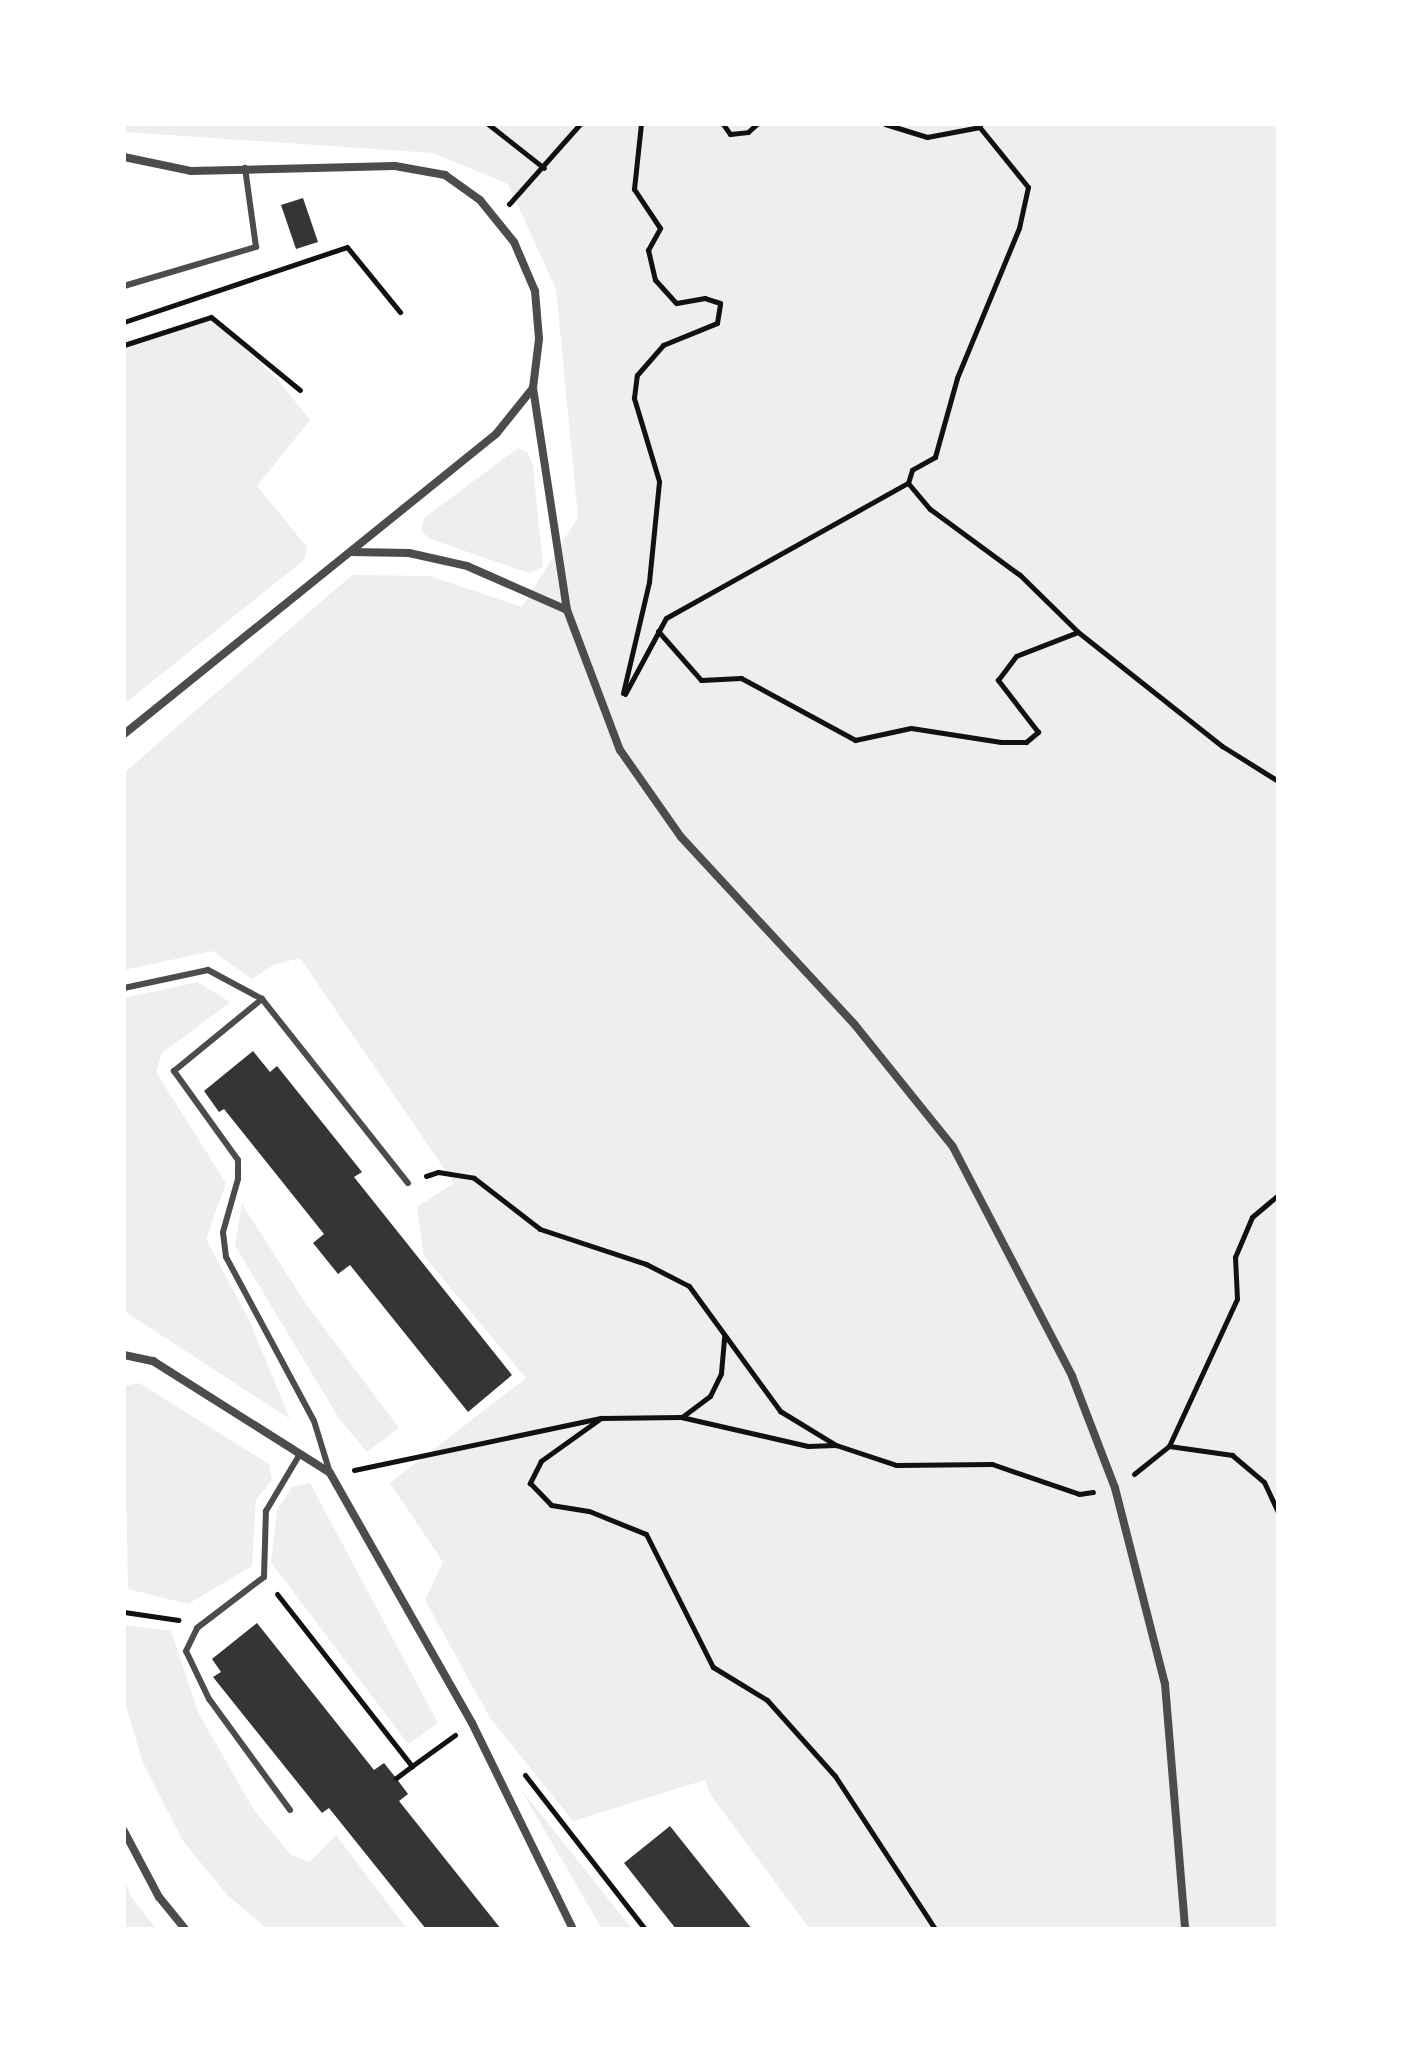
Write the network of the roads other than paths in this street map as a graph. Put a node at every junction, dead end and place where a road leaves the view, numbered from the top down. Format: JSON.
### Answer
{"nodes":[{"id":1,"x":124,"y":157,"type":"edge"},
{"id":2,"x":245,"y":168,"type":"junction"},
{"id":3,"x":124,"y":286,"type":"edge"},
{"id":4,"x":533,"y":388,"type":"junction"},
{"id":5,"x":350,"y":552,"type":"junction"},
{"id":6,"x":567,"y":610,"type":"junction"},
{"id":7,"x":124,"y":734,"type":"edge"},
{"id":8,"x":124,"y":988,"type":"edge"},
{"id":9,"x":262,"y":999,"type":"junction"},
{"id":10,"x":408,"y":1183,"type":"road end"},
{"id":11,"x":124,"y":1355,"type":"edge"},
{"id":12,"x":300,"y":1454,"type":"junction"},
{"id":13,"x":330,"y":1473,"type":"junction"},
{"id":14,"x":290,"y":1810,"type":"dead end"},
{"id":15,"x":124,"y":1831,"type":"edge"},
{"id":16,"x":185,"y":1929,"type":"edge"},
{"id":17,"x":573,"y":1929,"type":"edge"},
{"id":18,"x":1185,"y":1929,"type":"edge"}],
"edges":[{"from":1,"to":2,"type":"street"},
{"from":2,"to":3,"type":"lane"},
{"from":2,"to":4,"type":"street"},
{"from":4,"to":5,"type":"street"},
{"from":4,"to":6,"type":"street"},
{"from":5,"to":6,"type":"street"},
{"from":5,"to":7,"type":"street"},
{"from":6,"to":18,"type":"street"},
{"from":8,"to":9,"type":"lane"},
{"from":9,"to":10,"type":"lane"},
{"from":9,"to":13,"type":"lane"},
{"from":11,"to":12,"type":"street"},
{"from":12,"to":13,"type":"street"},
{"from":12,"to":14,"type":"lane"},
{"from":13,"to":17,"type":"street"},
{"from":15,"to":16,"type":"street"}]}
